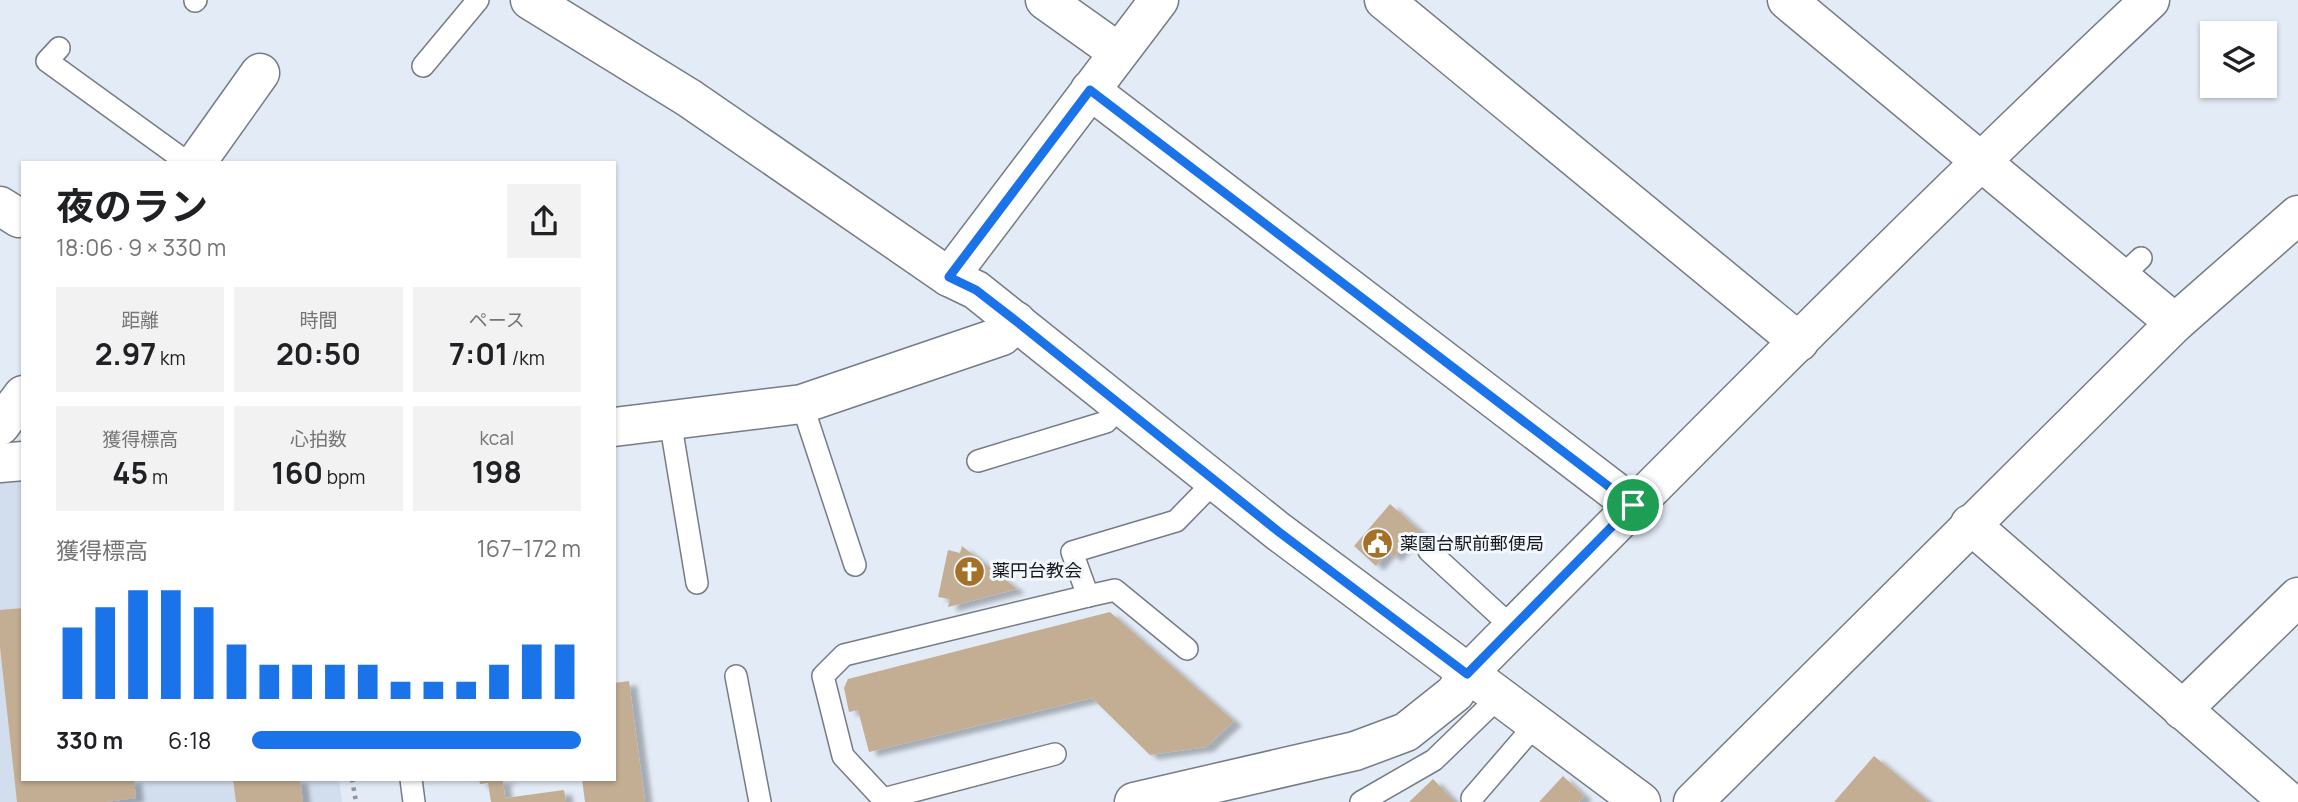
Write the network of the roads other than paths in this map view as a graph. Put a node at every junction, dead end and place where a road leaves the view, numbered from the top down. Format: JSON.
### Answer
{"nodes":[{"id":1,"x":478,"y":0,"type":"edge"},
{"id":2,"x":530,"y":0,"type":"edge"},
{"id":3,"x":1045,"y":0,"type":"edge"},
{"id":4,"x":1159,"y":0,"type":"edge"},
{"id":5,"x":1787,"y":0,"type":"edge"},
{"id":6,"x":2150,"y":0,"type":"edge"},
{"id":7,"x":1395,"y":3,"type":"edge"},
{"id":8,"x":59,"y":48,"type":"dead end"},
{"id":9,"x":1118,"y":52,"type":"junction"},
{"id":10,"x":423,"y":66,"type":"dead end"},
{"id":11,"x":260,"y":73,"type":"dead end"},
{"id":12,"x":1090,"y":90,"type":"junction"},
{"id":13,"x":1980,"y":160,"type":"junction"},
{"id":14,"x":185,"y":161,"type":"edge"},
{"id":15,"x":197,"y":161,"type":"edge"},
{"id":16,"x":2298,"y":215,"type":"edge"},
{"id":17,"x":949,"y":277,"type":"junction"},
{"id":18,"x":1016,"y":321,"type":"junction"},
{"id":19,"x":2175,"y":323,"type":"junction"},
{"id":20,"x":1799,"y":342,"type":"junction"},
{"id":21,"x":21,"y":398,"type":"edge"},
{"id":22,"x":802,"y":404,"type":"junction"},
{"id":23,"x":1120,"y":405,"type":"junction"},
{"id":24,"x":670,"y":420,"type":"junction"},
{"id":25,"x":0,"y":426,"type":"edge"},
{"id":26,"x":616,"y":427,"type":"edge"},
{"id":27,"x":21,"y":461,"type":"edge"},
{"id":28,"x":978,"y":461,"type":"dead end"},
{"id":29,"x":0,"y":463,"type":"edge"},
{"id":30,"x":1214,"y":481,"type":"junction"},
{"id":31,"x":1633,"y":505,"type":"junction"},
{"id":32,"x":1970,"y":524,"type":"junction"},
{"id":33,"x":1429,"y":551,"type":"dead end"},
{"id":34,"x":855,"y":565,"type":"dead end"},
{"id":35,"x":697,"y":583,"type":"dead end"},
{"id":36,"x":1088,"y":596,"type":"junction"},
{"id":37,"x":2298,"y":597,"type":"edge"},
{"id":38,"x":1512,"y":627,"type":"junction"},
{"id":39,"x":1187,"y":649,"type":"dead end"},
{"id":40,"x":1467,"y":674,"type":"junction"},
{"id":41,"x":736,"y":677,"type":"dead end"},
{"id":42,"x":1499,"y":697,"type":"junction"},
{"id":43,"x":2182,"y":710,"type":"junction"},
{"id":44,"x":1536,"y":724,"type":"junction"},
{"id":45,"x":1055,"y":754,"type":"dead end"},
{"id":46,"x":411,"y":781,"type":"edge"},
{"id":47,"x":1472,"y":798,"type":"dead end"},
{"id":48,"x":414,"y":802,"type":"edge"},
{"id":49,"x":760,"y":802,"type":"edge"},
{"id":50,"x":1134,"y":802,"type":"edge"},
{"id":51,"x":1361,"y":802,"type":"edge"},
{"id":52,"x":1641,"y":802,"type":"edge"},
{"id":53,"x":1693,"y":802,"type":"edge"},
{"id":54,"x":2289,"y":802,"type":"edge"}],
"edges":[{"from":1,"to":10,"type":"lane"},
{"from":2,"to":17,"type":"street"},
{"from":3,"to":9,"type":"street"},
{"from":4,"to":9,"type":"street"},
{"from":5,"to":13,"type":"street"},
{"from":6,"to":13,"type":"street"},
{"from":7,"to":20,"type":"street"},
{"from":8,"to":14,"type":"lane"},
{"from":9,"to":12,"type":"street"},
{"from":11,"to":15,"type":"street"},
{"from":12,"to":17,"type":"street"},
{"from":12,"to":31,"type":"street"},
{"from":13,"to":19,"type":"street"},
{"from":13,"to":20,"type":"street"},
{"from":16,"to":19,"type":"street"},
{"from":17,"to":18,"type":"street"},
{"from":18,"to":22,"type":"street"},
{"from":18,"to":23,"type":"street"},
{"from":19,"to":32,"type":"street"},
{"from":20,"to":31,"type":"street"},
{"from":21,"to":25,"type":"street"},
{"from":22,"to":24,"type":"street"},
{"from":22,"to":34,"type":"lane"},
{"from":23,"to":28,"type":"lane"},
{"from":23,"to":30,"type":"street"},
{"from":24,"to":26,"type":"street"},
{"from":24,"to":35,"type":"lane"},
{"from":27,"to":29,"type":"street"},
{"from":30,"to":36,"type":"lane"},
{"from":30,"to":40,"type":"street"},
{"from":31,"to":38,"type":"street"},
{"from":32,"to":43,"type":"street"},
{"from":32,"to":53,"type":"street"},
{"from":33,"to":38,"type":"lane"},
{"from":36,"to":39,"type":"lane"},
{"from":36,"to":45,"type":"lane"},
{"from":37,"to":43,"type":"street"},
{"from":38,"to":40,"type":"street"},
{"from":40,"to":42,"type":"street"},
{"from":40,"to":50,"type":"street"},
{"from":41,"to":49,"type":"lane"},
{"from":42,"to":44,"type":"street"},
{"from":42,"to":51,"type":"lane"},
{"from":43,"to":54,"type":"street"},
{"from":44,"to":47,"type":"lane"},
{"from":44,"to":52,"type":"street"},
{"from":46,"to":48,"type":"lane"}]}
